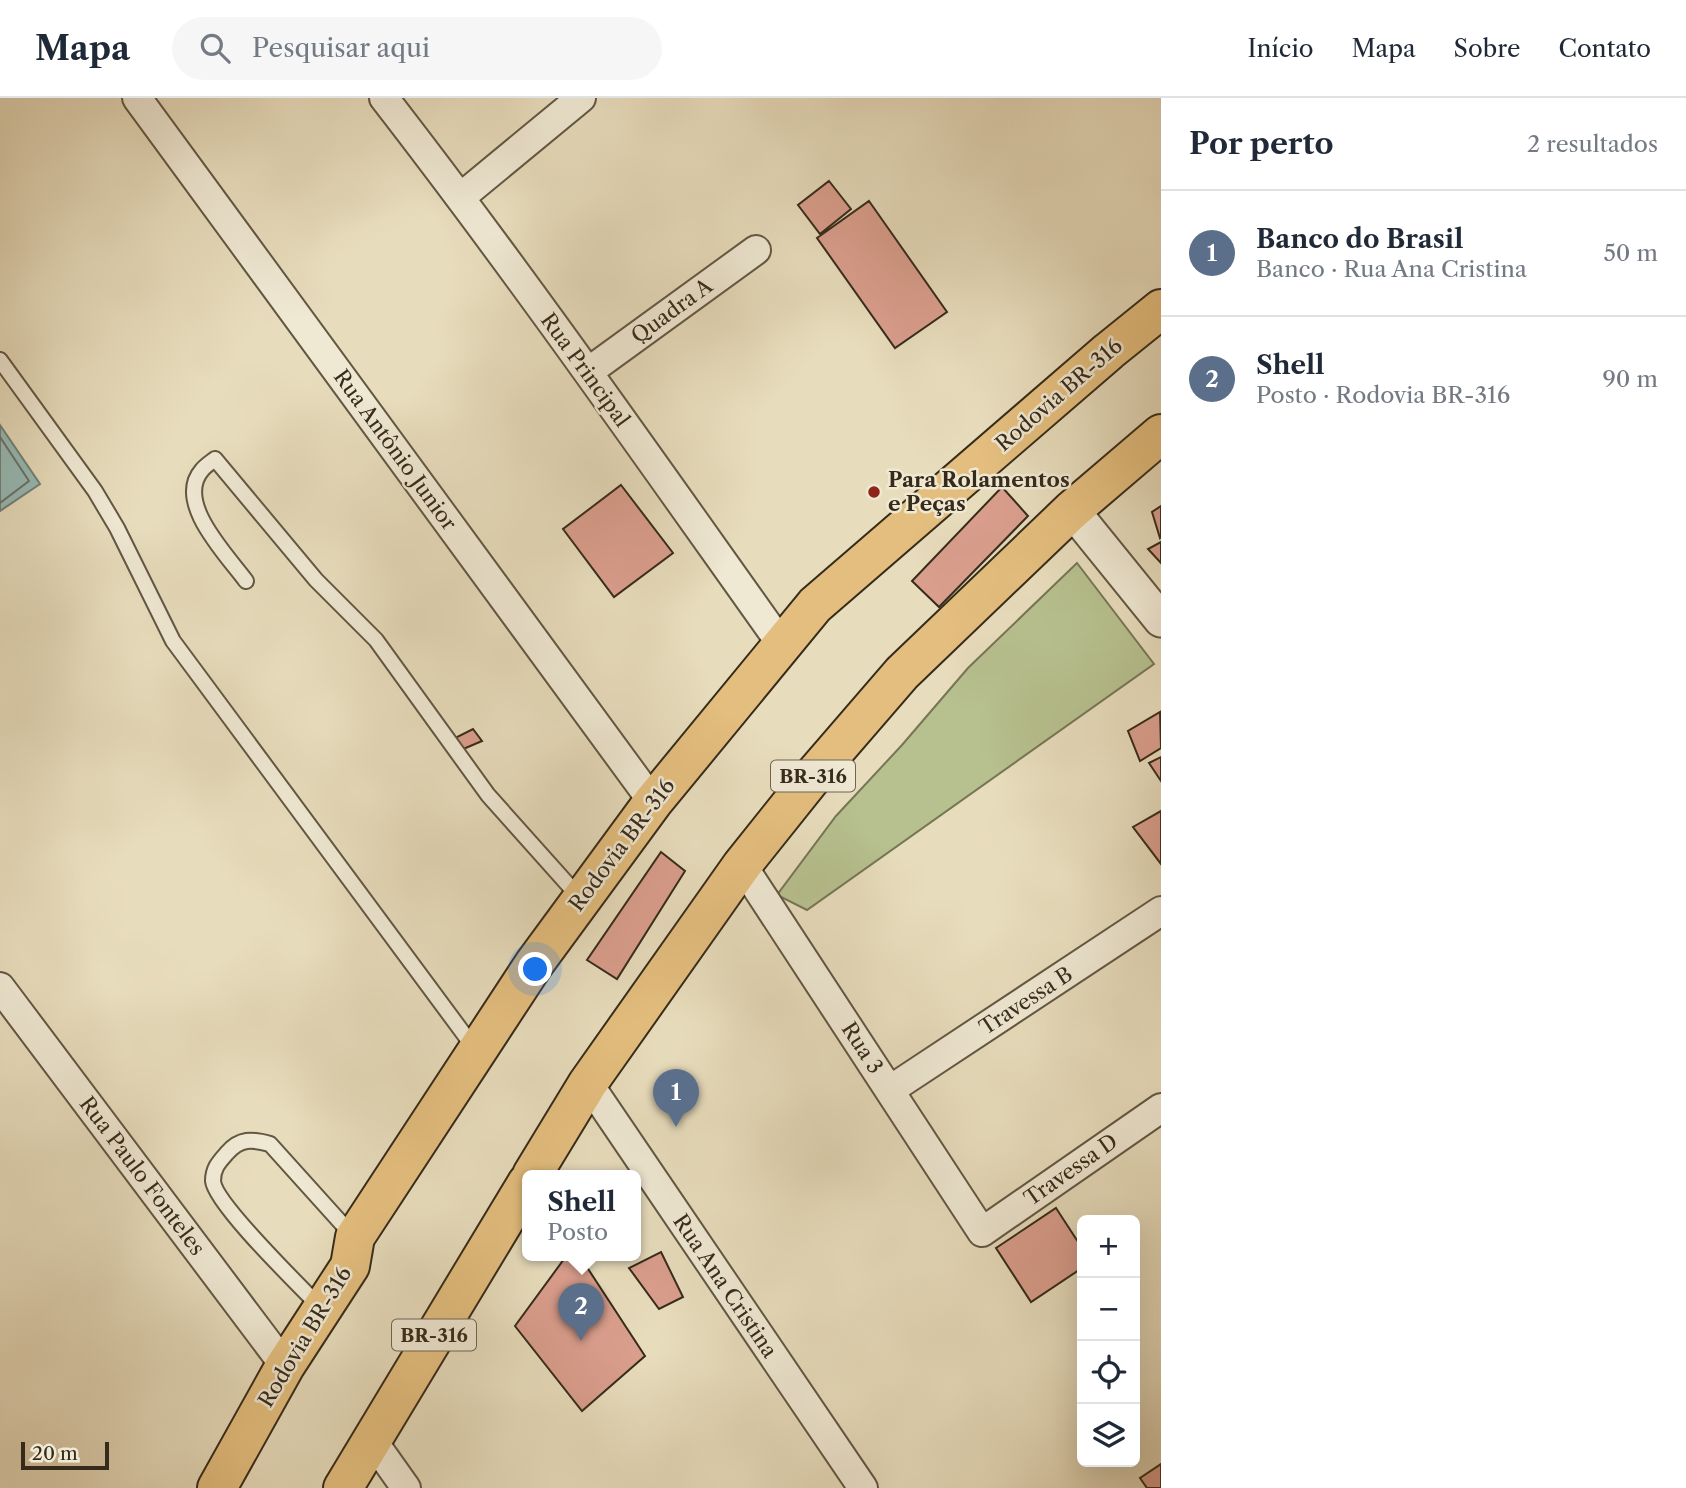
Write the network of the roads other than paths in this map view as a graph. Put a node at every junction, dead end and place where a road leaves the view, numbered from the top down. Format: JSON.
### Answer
{"nodes":[{"id":1,"x":137,"y":98,"type":"edge"},
{"id":2,"x":384,"y":98,"type":"edge"},
{"id":3,"x":581,"y":98,"type":"edge"},
{"id":4,"x":461,"y":197,"type":"junction"},
{"id":5,"x":756,"y":250,"type":"dead end"},
{"id":6,"x":1161,"y":310,"type":"edge"},
{"id":7,"x":0,"y":359,"type":"edge"},
{"id":8,"x":588,"y":372,"type":"junction"},
{"id":9,"x":1161,"y":434,"type":"edge"},
{"id":10,"x":1072,"y":510,"type":"junction"},
{"id":11,"x":246,"y":581,"type":"dead end"},
{"id":12,"x":1161,"y":620,"type":"edge"},
{"id":13,"x":782,"y":645,"type":"junction"},
{"id":14,"x":653,"y":802,"type":"junction"},
{"id":15,"x":742,"y":865,"type":"junction"},
{"id":16,"x":581,"y":899,"type":"junction"},
{"id":17,"x":1161,"y":911,"type":"edge"},
{"id":18,"x":0,"y":986,"type":"edge"},
{"id":19,"x":477,"y":1051,"type":"junction"},
{"id":20,"x":588,"y":1083,"type":"junction"},
{"id":21,"x":890,"y":1090,"type":"junction"},
{"id":22,"x":1161,"y":1108,"type":"edge"},
{"id":23,"x":535,"y":1170,"type":"edge"},
{"id":24,"x":522,"y":1191,"type":"edge"},
{"id":25,"x":982,"y":1232,"type":"joint"},
{"id":26,"x":355,"y":1237,"type":"junction"},
{"id":27,"x":322,"y":1309,"type":"junction"},
{"id":28,"x":285,"y":1366,"type":"junction"},
{"id":29,"x":372,"y":1440,"type":"junction"},
{"id":30,"x":217,"y":1488,"type":"edge"},
{"id":31,"x":343,"y":1488,"type":"edge"},
{"id":32,"x":406,"y":1488,"type":"edge"},
{"id":33,"x":863,"y":1488,"type":"edge"}],
"edges":[{"from":1,"to":14,"type":"street","name":"Rua Antônio Junior"},
{"from":2,"to":4,"type":"street","name":"Rua Principal"},
{"from":3,"to":4,"type":"street"},
{"from":4,"to":8,"type":"street","name":"Rua Principal"},
{"from":5,"to":8,"type":"street","name":"Quadra A"},
{"from":6,"to":13,"type":"highway","name":"Rodovia BR-316"},
{"from":7,"to":19,"type":"lane"},
{"from":8,"to":13,"type":"street","name":"Rua Principal"},
{"from":9,"to":10,"type":"highway","number":"BR-316"},
{"from":10,"to":12,"type":"street"},
{"from":10,"to":15,"type":"highway","number":"BR-316"},
{"from":11,"to":16,"type":"lane"},
{"from":13,"to":14,"type":"highway","name":"Rodovia BR-316"},
{"from":14,"to":16,"type":"highway","name":"Rodovia BR-316"},
{"from":15,"to":20,"type":"highway","number":"BR-316"},
{"from":15,"to":21,"type":"street","name":"Rua 3"},
{"from":16,"to":19,"type":"highway","name":"Rodovia BR-316"},
{"from":17,"to":21,"type":"street","name":"Travessa B"},
{"from":18,"to":28,"type":"street","name":"Rua Paulo Fonteles"},
{"from":19,"to":26,"type":"highway","name":"Rodovia BR-316"},
{"from":20,"to":23,"type":"highway","number":"BR-316"},
{"from":20,"to":33,"type":"street","name":"Rua Ana Cristina"},
{"from":21,"to":25,"type":"street","name":"Rua 3"},
{"from":22,"to":25,"type":"street","name":"Travessa D"},
{"from":24,"to":29,"type":"highway","number":"BR-316"},
{"from":26,"to":27,"type":"highway","name":"Rodovia BR-316"},
{"from":26,"to":27,"type":"lane"},
{"from":27,"to":28,"type":"highway","name":"Rodovia BR-316"},
{"from":28,"to":30,"type":"highway","name":"Rodovia BR-316"},
{"from":29,"to":31,"type":"highway","number":"BR-316"},
{"from":29,"to":32,"type":"street"}]}
